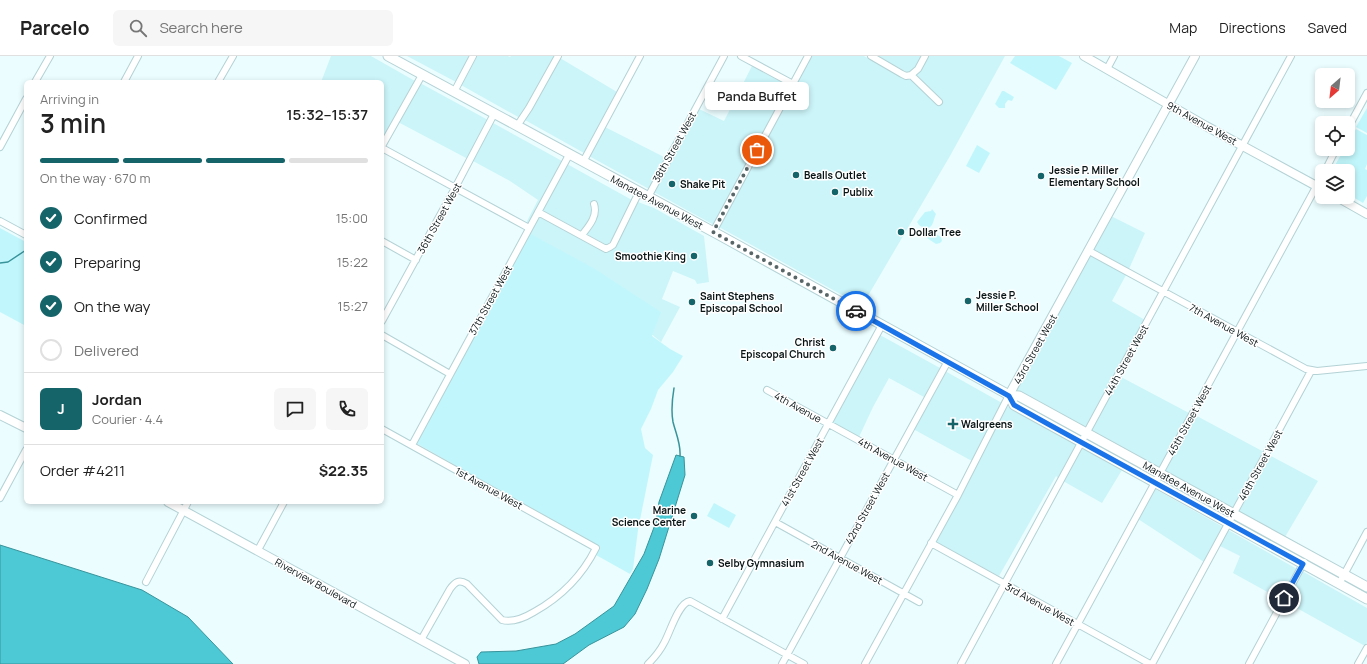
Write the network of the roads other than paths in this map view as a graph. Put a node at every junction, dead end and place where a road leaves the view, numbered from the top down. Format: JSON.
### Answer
{"nodes":[{"id":1,"x":50,"y":56,"type":"edge"},
{"id":2,"x":138,"y":56,"type":"edge"},
{"id":3,"x":232,"y":56,"type":"edge"},
{"id":4,"x":389,"y":56,"type":"edge"},
{"id":5,"x":473,"y":56,"type":"edge"},
{"id":6,"x":558,"y":56,"type":"edge"},
{"id":7,"x":640,"y":56,"type":"edge"},
{"id":8,"x":724,"y":56,"type":"edge"},
{"id":9,"x":741,"y":56,"type":"edge"},
{"id":10,"x":808,"y":56,"type":"edge"},
{"id":11,"x":870,"y":56,"type":"edge"},
{"id":12,"x":925,"y":56,"type":"edge"},
{"id":13,"x":1084,"y":56,"type":"edge"},
{"id":14,"x":1114,"y":56,"type":"edge"},
{"id":15,"x":1195,"y":56,"type":"edge"},
{"id":16,"x":1291,"y":56,"type":"edge"},
{"id":17,"x":1107,"y":69,"type":"junction"},
{"id":18,"x":422,"y":75,"type":"junction"},
{"id":19,"x":911,"y":75,"type":"junction"},
{"id":20,"x":36,"y":80,"type":"edge"},
{"id":21,"x":125,"y":80,"type":"edge"},
{"id":22,"x":219,"y":80,"type":"edge"},
{"id":23,"x":793,"y":84,"type":"junction"},
{"id":24,"x":454,"y":92,"type":"junction"},
{"id":25,"x":1367,"y":93,"type":"edge"},
{"id":26,"x":939,"y":102,"type":"dead end"},
{"id":27,"x":24,"y":103,"type":"edge"},
{"id":28,"x":1169,"y":105,"type":"junction"},
{"id":29,"x":494,"y":114,"type":"junction"},
{"id":30,"x":1355,"y":116,"type":"edge"},
{"id":31,"x":517,"y":126,"type":"junction"},
{"id":32,"x":384,"y":143,"type":"edge"},
{"id":33,"x":1243,"y":146,"type":"junction"},
{"id":34,"x":0,"y":147,"type":"edge"},
{"id":35,"x":384,"y":148,"type":"edge"},
{"id":36,"x":569,"y":154,"type":"junction"},
{"id":37,"x":583,"y":162,"type":"junction"},
{"id":38,"x":1315,"y":185,"type":"edge"},
{"id":39,"x":455,"y":188,"type":"junction"},
{"id":40,"x":643,"y":194,"type":"junction"},
{"id":41,"x":1315,"y":194,"type":"edge"},
{"id":42,"x":594,"y":204,"type":"dead end"},
{"id":43,"x":1349,"y":204,"type":"edge"},
{"id":44,"x":538,"y":212,"type":"junction"},
{"id":45,"x":1367,"y":214,"type":"edge"},
{"id":46,"x":0,"y":221,"type":"edge"},
{"id":47,"x":529,"y":228,"type":"junction"},
{"id":48,"x":713,"y":232,"type":"junction"},
{"id":49,"x":24,"y":234,"type":"edge"},
{"id":50,"x":582,"y":235,"type":"junction"},
{"id":51,"x":384,"y":242,"type":"edge"},
{"id":52,"x":1089,"y":251,"type":"junction"},
{"id":53,"x":416,"y":260,"type":"junction"},
{"id":54,"x":1164,"y":292,"type":"junction"},
{"id":55,"x":384,"y":317,"type":"edge"},
{"id":56,"x":882,"y":325,"type":"junction"},
{"id":57,"x":1237,"y":332,"type":"junction"},
{"id":58,"x":384,"y":336,"type":"edge"},
{"id":59,"x":948,"y":361,"type":"junction"},
{"id":60,"x":1367,"y":366,"type":"edge"},
{"id":61,"x":1311,"y":371,"type":"junction"},
{"id":62,"x":450,"y":374,"type":"junction"},
{"id":63,"x":767,"y":390,"type":"dead end"},
{"id":64,"x":1009,"y":396,"type":"junction"},
{"id":65,"x":0,"y":415,"type":"edge"},
{"id":66,"x":828,"y":424,"type":"junction"},
{"id":67,"x":24,"y":427,"type":"edge"},
{"id":68,"x":384,"y":430,"type":"edge"},
{"id":69,"x":1086,"y":433,"type":"junction"},
{"id":70,"x":1081,"y":442,"type":"junction"},
{"id":71,"x":412,"y":445,"type":"junction"},
{"id":72,"x":24,"y":454,"type":"edge"},
{"id":73,"x":893,"y":459,"type":"junction"},
{"id":74,"x":1160,"y":473,"type":"junction"},
{"id":75,"x":1154,"y":482,"type":"junction"},
{"id":76,"x":958,"y":495,"type":"junction"},
{"id":77,"x":0,"y":498,"type":"edge"},
{"id":78,"x":172,"y":504,"type":"edge"},
{"id":79,"x":187,"y":504,"type":"edge"},
{"id":80,"x":283,"y":504,"type":"edge"},
{"id":81,"x":184,"y":510,"type":"junction"},
{"id":82,"x":1234,"y":514,"type":"junction"},
{"id":83,"x":775,"y":522,"type":"junction"},
{"id":84,"x":1229,"y":523,"type":"junction"},
{"id":85,"x":1367,"y":532,"type":"edge"},
{"id":86,"x":931,"y":543,"type":"junction"},
{"id":87,"x":258,"y":550,"type":"junction"},
{"id":88,"x":1308,"y":555,"type":"junction"},
{"id":89,"x":840,"y":557,"type":"junction"},
{"id":90,"x":1303,"y":564,"type":"junction"},
{"id":91,"x":1344,"y":575,"type":"junction"},
{"id":92,"x":146,"y":582,"type":"dead end"},
{"id":93,"x":1004,"y":584,"type":"junction"},
{"id":94,"x":1339,"y":584,"type":"junction"},
{"id":95,"x":1367,"y":587,"type":"edge"},
{"id":96,"x":904,"y":593,"type":"junction"},
{"id":97,"x":1367,"y":599,"type":"edge"},
{"id":98,"x":919,"y":602,"type":"dead end"},
{"id":99,"x":722,"y":619,"type":"junction"},
{"id":100,"x":1078,"y":624,"type":"junction"},
{"id":101,"x":421,"y":640,"type":"junction"},
{"id":102,"x":1367,"y":648,"type":"edge"},
{"id":103,"x":787,"y":654,"type":"junction"},
{"id":104,"x":465,"y":664,"type":"edge"},
{"id":105,"x":648,"y":664,"type":"edge"},
{"id":106,"x":782,"y":664,"type":"edge"},
{"id":107,"x":804,"y":664,"type":"edge"},
{"id":108,"x":865,"y":664,"type":"edge"},
{"id":109,"x":961,"y":664,"type":"edge"},
{"id":110,"x":1056,"y":664,"type":"edge"},
{"id":111,"x":1151,"y":664,"type":"edge"},
{"id":112,"x":1249,"y":664,"type":"edge"},
{"id":113,"x":1358,"y":664,"type":"edge"}],
"edges":[{"from":1,"to":20,"type":"street"},
{"from":2,"to":21,"type":"street"},
{"from":3,"to":22,"type":"street"},
{"from":4,"to":18,"type":"main road","name":"Manatee Avenue West"},
{"from":5,"to":24,"type":"street"},
{"from":6,"to":31,"type":"street"},
{"from":7,"to":37,"type":"street"},
{"from":8,"to":40,"type":"street","name":"38th Street West"},
{"from":9,"to":23,"type":"street"},
{"from":10,"to":23,"type":"street"},
{"from":11,"to":19,"type":"street"},
{"from":12,"to":19,"type":"street"},
{"from":13,"to":17,"type":"street","name":"9th Avenue West"},
{"from":14,"to":17,"type":"street"},
{"from":15,"to":28,"type":"street","name":"43rd Street West"},
{"from":16,"to":33,"type":"street","name":"44th Street West"},
{"from":17,"to":28,"type":"street","name":"9th Avenue West"},
{"from":18,"to":24,"type":"main road","name":"Manatee Avenue West"},
{"from":18,"to":32,"type":"street"},
{"from":19,"to":26,"type":"street"},
{"from":23,"to":48,"type":"street"},
{"from":24,"to":29,"type":"main road","name":"Manatee Avenue West"},
{"from":25,"to":30,"type":"street"},
{"from":27,"to":34,"type":"street"},
{"from":28,"to":33,"type":"street","name":"9th Avenue West"},
{"from":28,"to":52,"type":"street","name":"43rd Street West"},
{"from":29,"to":31,"type":"main road","name":"Manatee Avenue West"},
{"from":29,"to":39,"type":"street","name":"36th Street West"},
{"from":31,"to":36,"type":"main road","name":"Manatee Avenue West"},
{"from":33,"to":38,"type":"street","name":"9th Avenue West"},
{"from":33,"to":54,"type":"street","name":"44th Street West"},
{"from":35,"to":39,"type":"street"},
{"from":36,"to":37,"type":"main road","name":"Manatee Avenue West"},
{"from":36,"to":44,"type":"street","name":"37th Street West"},
{"from":37,"to":40,"type":"main road","name":"Manatee Avenue West"},
{"from":39,"to":47,"type":"street"},
{"from":39,"to":53,"type":"street","name":"36th Street West"},
{"from":40,"to":48,"type":"main road","name":"Manatee Avenue West"},
{"from":40,"to":50,"type":"street","name":"38th Street West"},
{"from":41,"to":57,"type":"street","name":"45th Street West"},
{"from":42,"to":50,"type":"street"},
{"from":43,"to":45,"type":"street"},
{"from":44,"to":47,"type":"street","name":"37th Street West"},
{"from":44,"to":50,"type":"street"},
{"from":46,"to":49,"type":"street"},
{"from":47,"to":62,"type":"street","name":"37th Street West"},
{"from":48,"to":56,"type":"main road","name":"Manatee Avenue West"},
{"from":51,"to":53,"type":"street"},
{"from":52,"to":54,"type":"street","name":"7th Avenue West"},
{"from":52,"to":64,"type":"street","name":"43rd Street West"},
{"from":53,"to":55,"type":"street","name":"36th Street West"},
{"from":54,"to":57,"type":"street","name":"7th Avenue West"},
{"from":54,"to":69,"type":"street","name":"44th Street West"},
{"from":56,"to":59,"type":"main road","name":"Manatee Avenue West"},
{"from":56,"to":66,"type":"street","name":"41st Street West"},
{"from":57,"to":61,"type":"street","name":"7th Avenue West"},
{"from":57,"to":74,"type":"street","name":"45th Street West"},
{"from":58,"to":62,"type":"street"},
{"from":59,"to":64,"type":"main road","name":"Manatee Avenue West"},
{"from":59,"to":73,"type":"street","name":"42nd Street West"},
{"from":60,"to":61,"type":"street"},
{"from":61,"to":82,"type":"street","name":"46th Street West"},
{"from":62,"to":71,"type":"street","name":"37th Street West"},
{"from":63,"to":66,"type":"street","name":"4th Avenue"},
{"from":64,"to":69,"type":"main road","name":"Manatee Avenue West"},
{"from":64,"to":70,"type":"main road","name":"Manatee Avenue West"},
{"from":64,"to":76,"type":"street","name":"43rd Street West"},
{"from":65,"to":67,"type":"street"},
{"from":66,"to":73,"type":"street","name":"4th Avenue West"},
{"from":66,"to":83,"type":"street","name":"41st Street West"},
{"from":68,"to":71,"type":"street","name":"1st Avenue West"},
{"from":69,"to":70,"type":"street","name":"44th Street West"},
{"from":69,"to":74,"type":"main road","name":"Manatee Avenue West"},
{"from":70,"to":75,"type":"main road","name":"Manatee Avenue West"},
{"from":70,"to":93,"type":"street","name":"44th Street West"},
{"from":71,"to":101,"type":"street","name":"1st Avenue West"},
{"from":72,"to":77,"type":"street"},
{"from":73,"to":76,"type":"street","name":"4th Avenue West"},
{"from":73,"to":89,"type":"street","name":"42nd Street West"},
{"from":74,"to":75,"type":"street","name":"45th Street West"},
{"from":74,"to":82,"type":"main road","name":"Manatee Avenue West"},
{"from":75,"to":84,"type":"main road","name":"Manatee Avenue West"},
{"from":75,"to":100,"type":"street","name":"45th Street West"},
{"from":76,"to":86,"type":"street","name":"43rd Street West"},
{"from":78,"to":81,"type":"street","name":"Riverview Boulevard"},
{"from":79,"to":81,"type":"street"},
{"from":80,"to":87,"type":"street"},
{"from":81,"to":87,"type":"street","name":"Riverview Boulevard"},
{"from":81,"to":92,"type":"street"},
{"from":82,"to":84,"type":"street","name":"46th Street West"},
{"from":82,"to":88,"type":"main road","name":"Manatee Avenue West"},
{"from":83,"to":89,"type":"street","name":"2nd Avenue West"},
{"from":83,"to":99,"type":"street","name":"41st Street West"},
{"from":84,"to":90,"type":"main road","name":"Manatee Avenue West"},
{"from":84,"to":111,"type":"street","name":"46th Street West"},
{"from":85,"to":91,"type":"street"},
{"from":86,"to":93,"type":"street","name":"3rd Avenue West"},
{"from":86,"to":96,"type":"street","name":"43rd Street West"},
{"from":87,"to":101,"type":"street","name":"Riverview Boulevard"},
{"from":88,"to":90,"type":"street"},
{"from":88,"to":91,"type":"main road","name":"Manatee Avenue West"},
{"from":89,"to":96,"type":"street","name":"2nd Avenue West"},
{"from":89,"to":103,"type":"street","name":"42nd Street West"},
{"from":90,"to":94,"type":"main road","name":"Manatee Avenue West"},
{"from":90,"to":112,"type":"street"},
{"from":91,"to":94,"type":"street"},
{"from":91,"to":95,"type":"main road","name":"Manatee Avenue West"},
{"from":93,"to":100,"type":"street","name":"3rd Avenue West"},
{"from":93,"to":109,"type":"street","name":"44th Street West"},
{"from":94,"to":97,"type":"main road","name":"Manatee Avenue West"},
{"from":96,"to":98,"type":"street","name":"2nd Avenue West"},
{"from":96,"to":108,"type":"street","name":"43rd Street West"},
{"from":99,"to":103,"type":"street"},
{"from":99,"to":105,"type":"street"},
{"from":100,"to":110,"type":"street","name":"45th Street West"},
{"from":100,"to":111,"type":"street","name":"3rd Avenue West"},
{"from":101,"to":104,"type":"street","name":"Riverview Boulevard"},
{"from":102,"to":113,"type":"street"},
{"from":103,"to":106,"type":"street","name":"42nd Street West"},
{"from":103,"to":107,"type":"street"}]}
